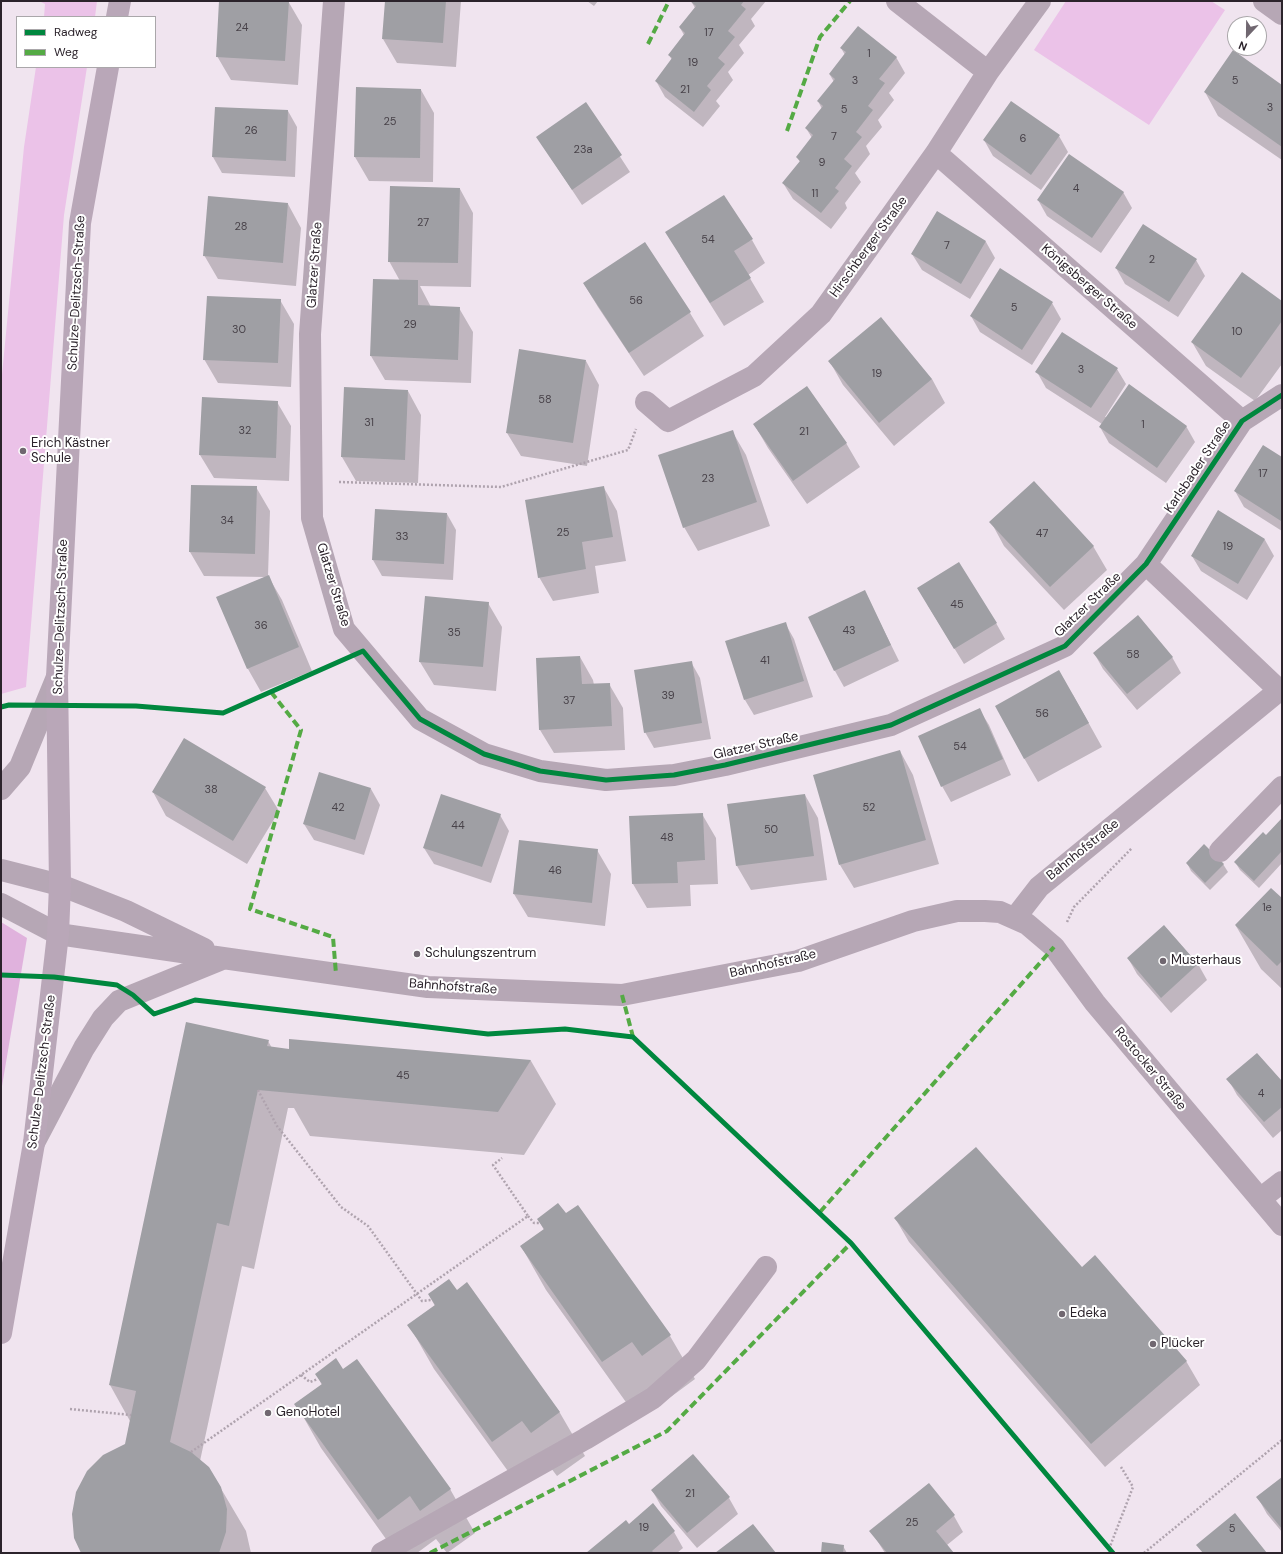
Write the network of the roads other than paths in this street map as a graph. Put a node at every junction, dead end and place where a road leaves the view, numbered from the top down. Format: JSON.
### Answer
{"nodes":[{"id":1,"x":120,"y":1,"type":"edge"},
{"id":2,"x":334,"y":1,"type":"edge"},
{"id":3,"x":897,"y":1,"type":"edge"},
{"id":4,"x":1040,"y":1,"type":"edge"},
{"id":5,"x":1264,"y":1,"type":"edge"},
{"id":6,"x":1282,"y":14,"type":"edge"},
{"id":7,"x":117,"y":16,"type":"edge"},
{"id":8,"x":108,"y":68,"type":"edge"},
{"id":9,"x":988,"y":72,"type":"junction"},
{"id":10,"x":936,"y":153,"type":"junction"},
{"id":11,"x":1282,"y":395,"type":"edge"},
{"id":12,"x":646,"y":402,"type":"road end"},
{"id":13,"x":1242,"y":421,"type":"junction"},
{"id":14,"x":1146,"y":564,"type":"junction"},
{"id":15,"x":57,"y":677,"type":"junction"},
{"id":16,"x":1281,"y":689,"type":"edge"},
{"id":17,"x":1282,"y":787,"type":"edge"},
{"id":18,"x":1,"y":789,"type":"edge"},
{"id":19,"x":1220,"y":850,"type":"dead end"},
{"id":20,"x":1,"y":870,"type":"edge"},
{"id":21,"x":60,"y":885,"type":"junction"},
{"id":22,"x":1,"y":904,"type":"edge"},
{"id":23,"x":1015,"y":918,"type":"junction"},
{"id":24,"x":58,"y":934,"type":"junction"},
{"id":25,"x":223,"y":958,"type":"junction"},
{"id":26,"x":34,"y":1143,"type":"junction"},
{"id":27,"x":1282,"y":1182,"type":"edge"},
{"id":28,"x":1260,"y":1199,"type":"junction"},
{"id":29,"x":1282,"y":1225,"type":"edge"},
{"id":30,"x":766,"y":1267,"type":"dead end"},
{"id":31,"x":1,"y":1333,"type":"edge"},
{"id":32,"x":382,"y":1553,"type":"edge"}],
"edges":[{"from":1,"to":7,"type":"main road"},
{"from":2,"to":14,"type":"street","name":"Glatzer Straße"},
{"from":3,"to":9,"type":"street"},
{"from":4,"to":9,"type":"street","name":"Hirschberger Straße"},
{"from":5,"to":6,"type":"street"},
{"from":8,"to":15,"type":"main road","name":"Schulze-Delitzsch-Straße"},
{"from":9,"to":10,"type":"street","name":"Hirschberger Straße"},
{"from":10,"to":12,"type":"street","name":"Hirschberger Straße"},
{"from":10,"to":13,"type":"street","name":"Königsberger Straße"},
{"from":11,"to":13,"type":"street","name":"Karlsbader Straße"},
{"from":13,"to":14,"type":"street","name":"Karlsbader Straße"},
{"from":14,"to":16,"type":"street"},
{"from":15,"to":18,"type":"street"},
{"from":15,"to":21,"type":"main road","name":"Schulze-Delitzsch-Straße"},
{"from":16,"to":23,"type":"street","name":"Bahnhofstraße"},
{"from":17,"to":19,"type":"street"},
{"from":20,"to":21,"type":"street"},
{"from":21,"to":24,"type":"main road","name":"Schulze-Delitzsch-Straße"},
{"from":21,"to":25,"type":"street"},
{"from":22,"to":24,"type":"street","name":"Bahnhofstraße"},
{"from":23,"to":25,"type":"street","name":"Bahnhofstraße"},
{"from":23,"to":28,"type":"street","name":"Rostocker Straße"},
{"from":24,"to":25,"type":"street","name":"Bahnhofstraße"},
{"from":24,"to":26,"type":"main road","name":"Schulze-Delitzsch-Straße"},
{"from":25,"to":26,"type":"street"},
{"from":26,"to":31,"type":"main road","name":"Schulze-Delitzsch-Straße"},
{"from":27,"to":28,"type":"street"},
{"from":28,"to":29,"type":"street","name":"Rostocker Straße"},
{"from":30,"to":32,"type":"street"}]}
